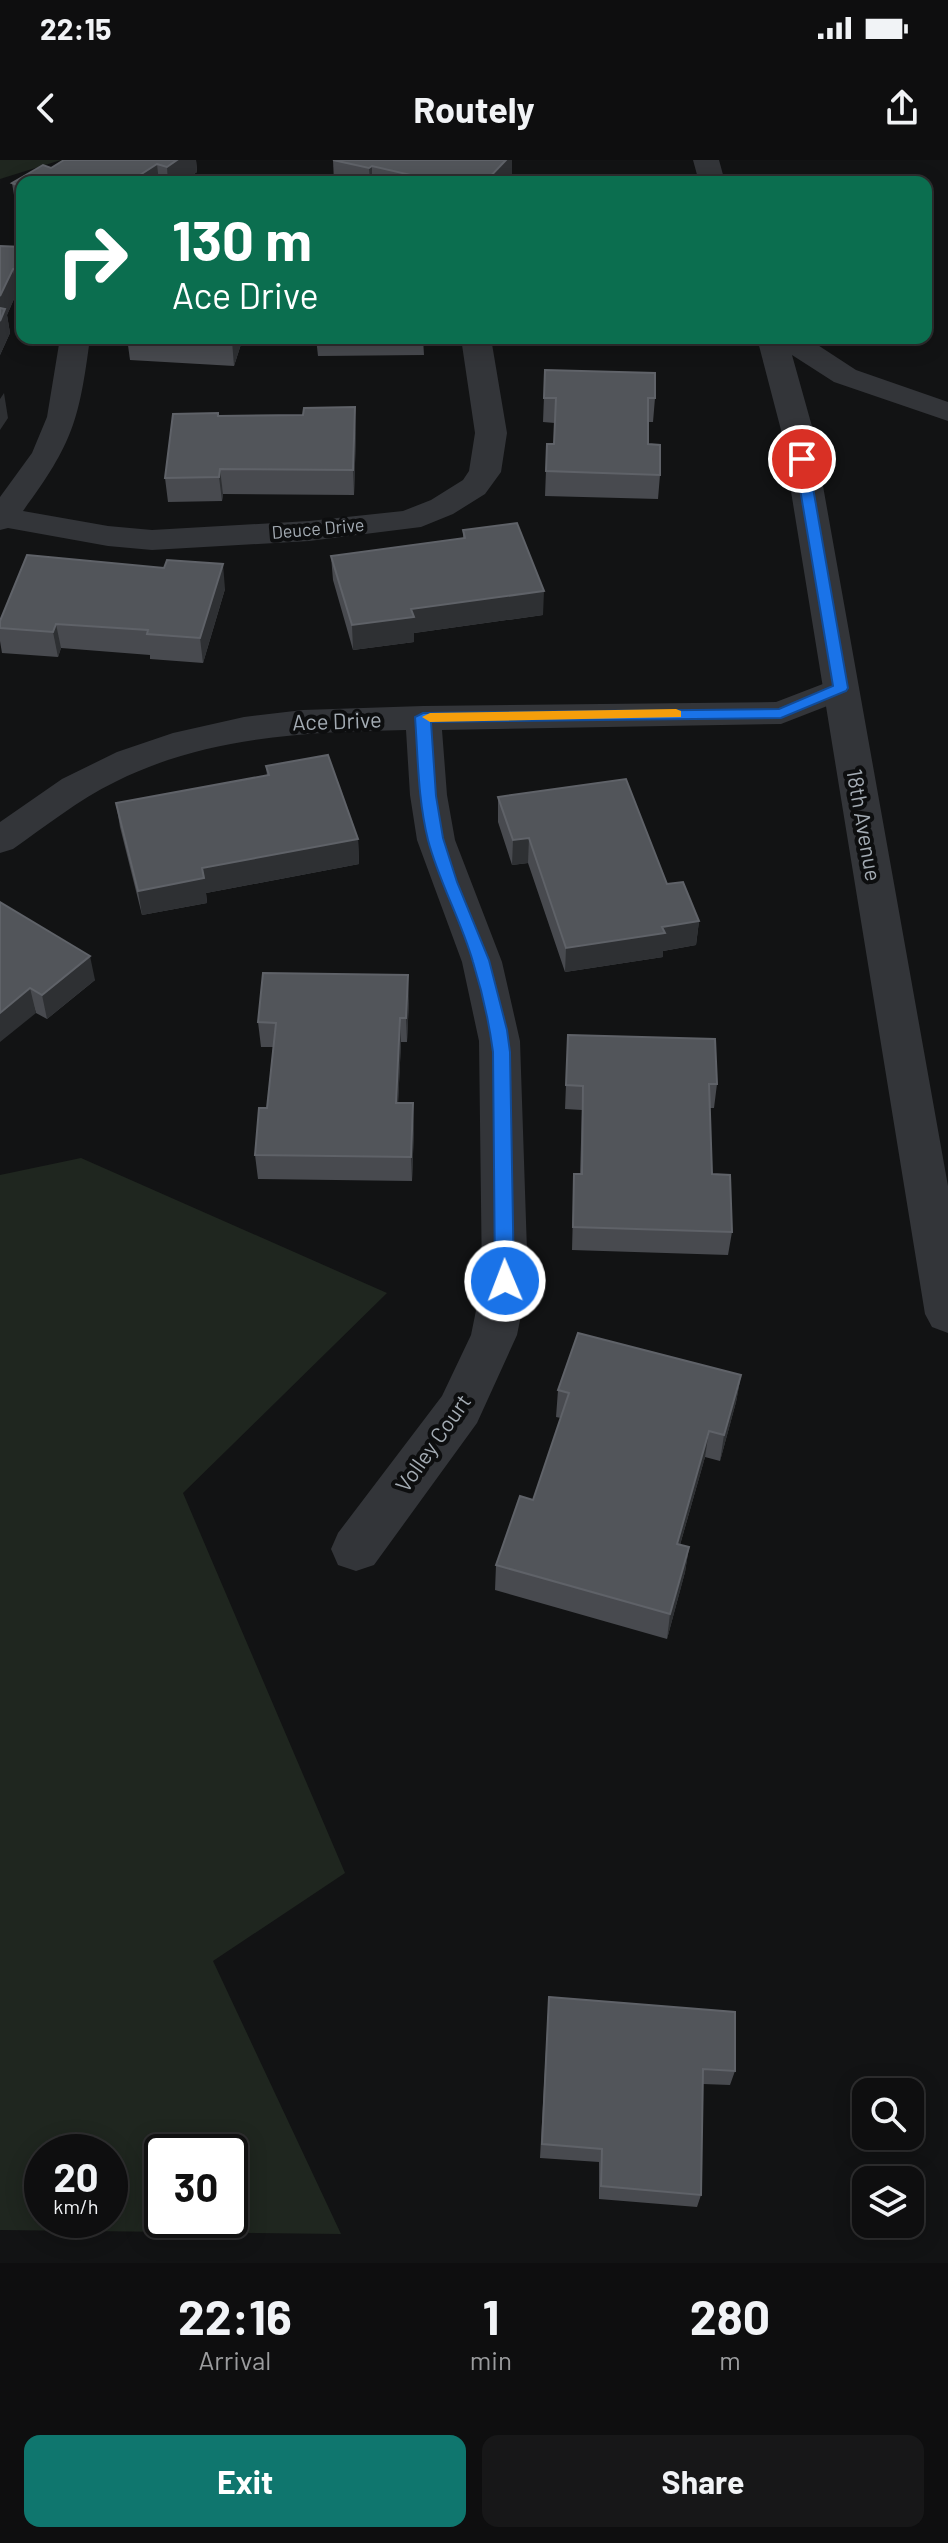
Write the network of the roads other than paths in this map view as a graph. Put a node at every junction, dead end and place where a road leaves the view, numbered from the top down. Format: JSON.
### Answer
{"nodes":[{"id":1,"x":74,"y":344,"type":"edge"},
{"id":2,"x":477,"y":344,"type":"edge"},
{"id":3,"x":774,"y":344,"type":"edge"},
{"id":4,"x":796,"y":344,"type":"edge"},
{"id":5,"x":948,"y":412,"type":"edge"},
{"id":6,"x":1,"y":518,"type":"edge"},
{"id":7,"x":841,"y":688,"type":"junction"},
{"id":8,"x":423,"y":717,"type":"junction"},
{"id":9,"x":7,"y":826,"type":"edge"},
{"id":10,"x":948,"y":1314,"type":"edge"},
{"id":11,"x":356,"y":1549,"type":"dead end"}],
"edges":[{"from":1,"to":6,"type":"street","name":"Deuce Drive"},
{"from":2,"to":6,"type":"street","name":"Deuce Drive"},
{"from":3,"to":7,"type":"street","name":"18th Avenue"},
{"from":4,"to":5,"type":"street"},
{"from":7,"to":8,"type":"street","name":"Ace Drive"},
{"from":7,"to":10,"type":"street","name":"18th Avenue"},
{"from":8,"to":9,"type":"street","name":"Ace Drive"},
{"from":8,"to":11,"type":"street","name":"Volley Court"}]}
